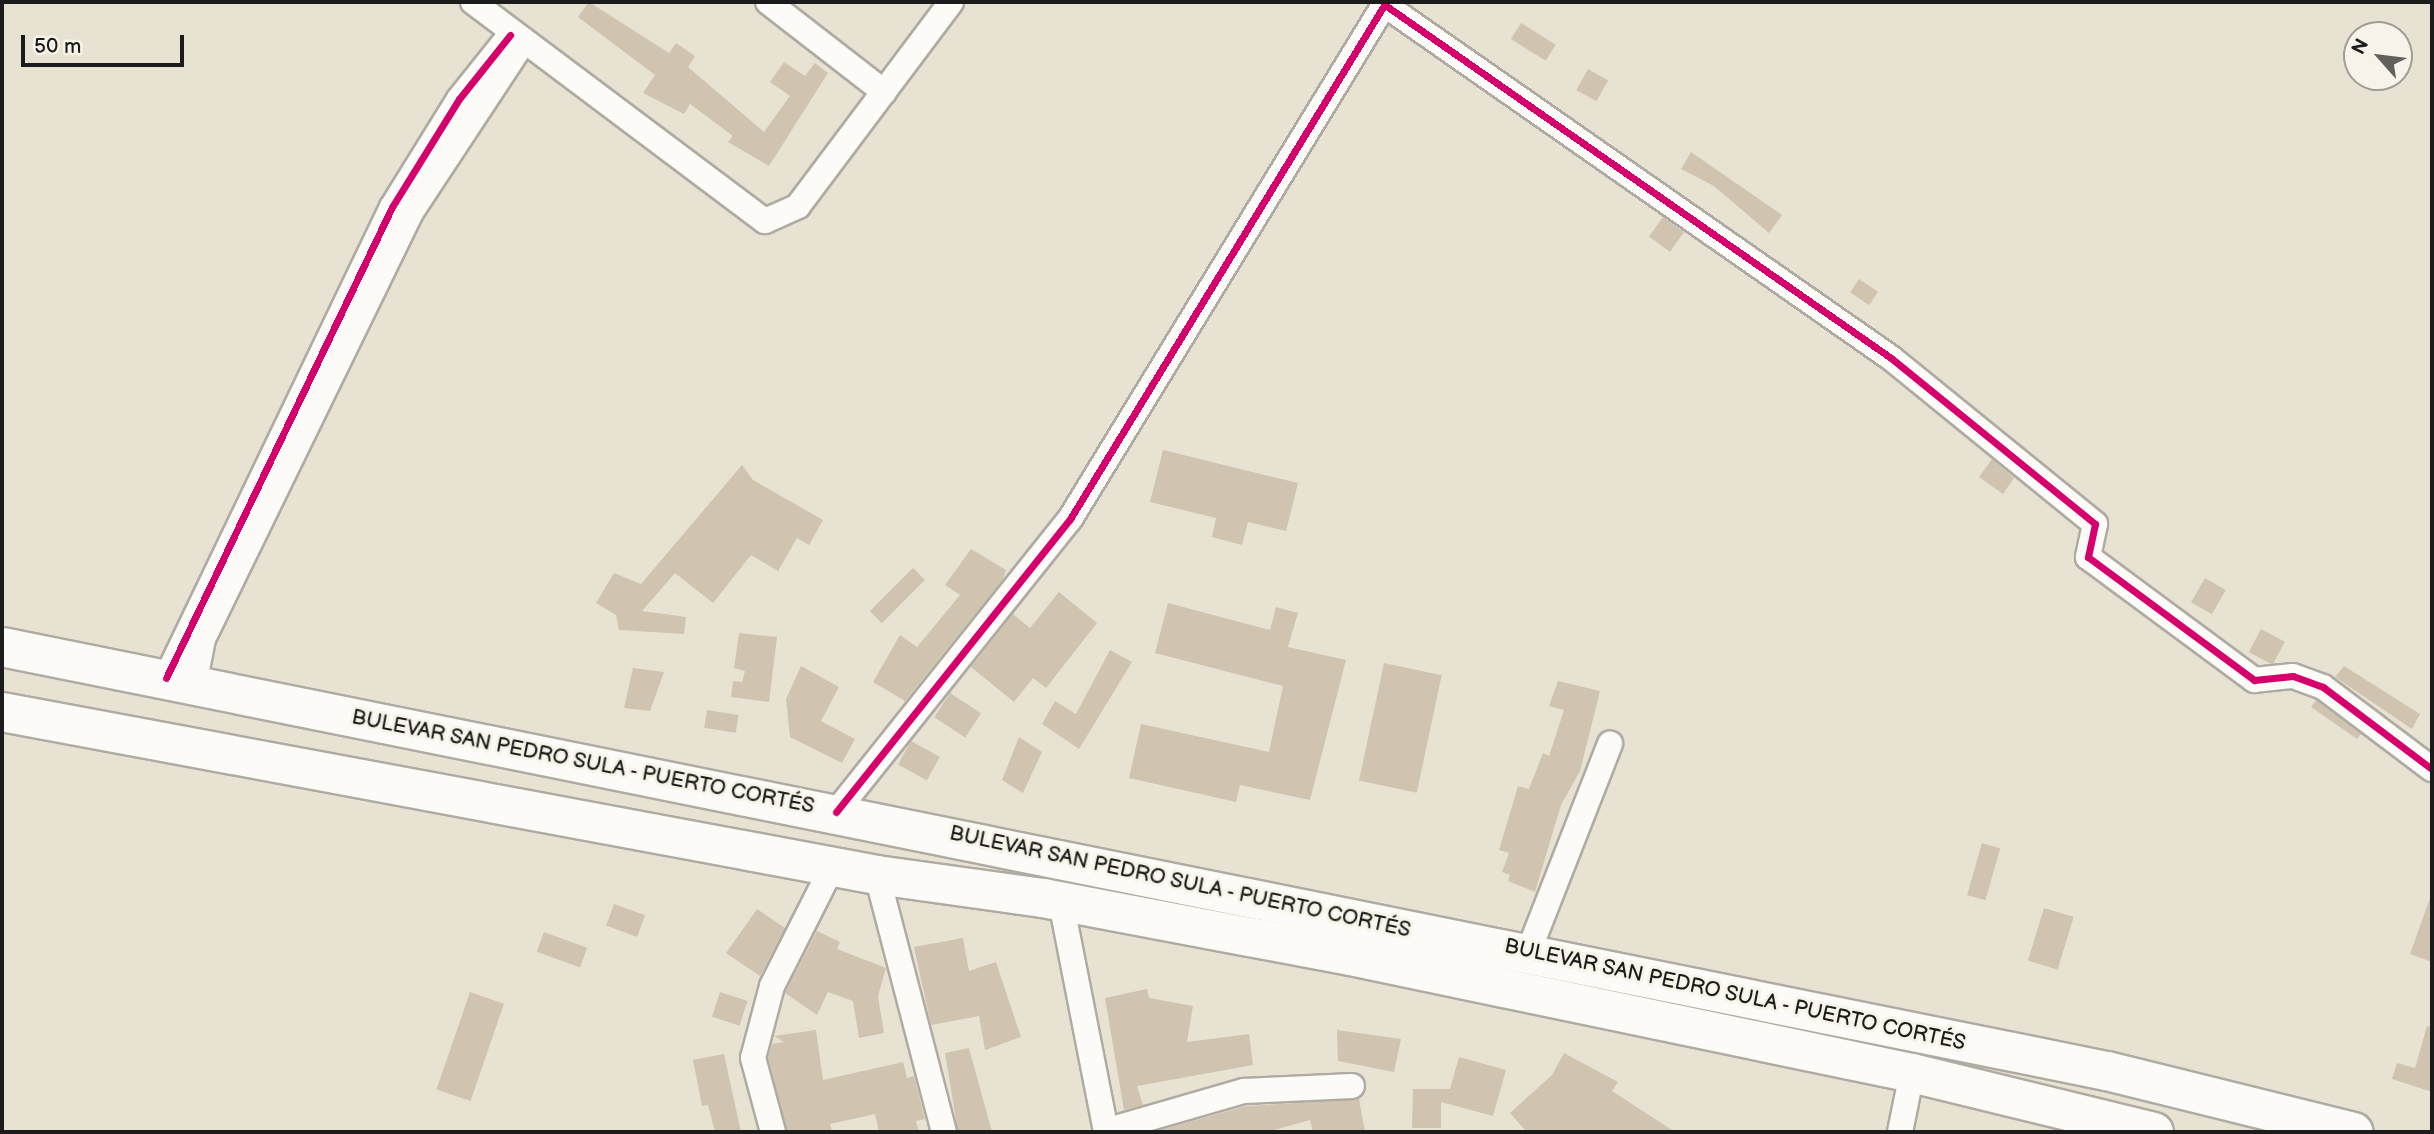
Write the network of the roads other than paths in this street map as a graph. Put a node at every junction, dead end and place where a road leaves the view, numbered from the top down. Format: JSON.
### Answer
{"nodes":[{"id":1,"x":473,"y":2,"type":"edge"},
{"id":2,"x":768,"y":2,"type":"edge"},
{"id":3,"x":951,"y":2,"type":"edge"},
{"id":4,"x":1386,"y":3,"type":"edge"},
{"id":5,"x":516,"y":40,"type":"junction"},
{"id":6,"x":884,"y":92,"type":"junction"},
{"id":7,"x":2,"y":647,"type":"edge"},
{"id":8,"x":180,"y":681,"type":"junction"},
{"id":9,"x":2,"y":712,"type":"edge"},
{"id":10,"x":1610,"y":744,"type":"dead end"},
{"id":11,"x":2432,"y":769,"type":"edge"},
{"id":12,"x":836,"y":812,"type":"junction"},
{"id":13,"x":832,"y":867,"type":"junction"},
{"id":14,"x":877,"y":876,"type":"junction"},
{"id":15,"x":1061,"y":902,"type":"junction"},
{"id":16,"x":1528,"y":953,"type":"junction"},
{"id":17,"x":1912,"y":1073,"type":"junction"},
{"id":18,"x":1352,"y":1086,"type":"dead end"},
{"id":19,"x":2181,"y":1089,"type":"junction"},
{"id":20,"x":2274,"y":1111,"type":"junction"},
{"id":21,"x":2112,"y":1128,"type":"edge"},
{"id":22,"x":773,"y":1132,"type":"edge"},
{"id":23,"x":944,"y":1132,"type":"edge"},
{"id":24,"x":1105,"y":1132,"type":"edge"},
{"id":25,"x":1900,"y":1132,"type":"edge"},
{"id":26,"x":2154,"y":1132,"type":"edge"},
{"id":27,"x":2230,"y":1132,"type":"edge"},
{"id":28,"x":2354,"y":1132,"type":"edge"}],
"edges":[{"from":1,"to":5,"type":"street"},
{"from":2,"to":6,"type":"street"},
{"from":3,"to":6,"type":"street"},
{"from":4,"to":11,"type":"street"},
{"from":4,"to":12,"type":"street"},
{"from":5,"to":6,"type":"street"},
{"from":5,"to":8,"type":"street"},
{"from":7,"to":8,"type":"highway","name":"BULEVAR SAN PEDRO SULA - PUERTO CORTÉS"},
{"from":8,"to":12,"type":"highway","name":"BULEVAR SAN PEDRO SULA - PUERTO CORTÉS"},
{"from":9,"to":13,"type":"highway","name":"BULEVAR SAN PEDRO SULA - PUERTO CORTÉS"},
{"from":10,"to":16,"type":"street"},
{"from":12,"to":16,"type":"highway","name":"BULEVAR SAN PEDRO SULA - PUERTO CORTÉS"},
{"from":13,"to":14,"type":"highway","name":"BULEVAR SAN PEDRO SULA - PUERTO CORTÉS"},
{"from":13,"to":22,"type":"street"},
{"from":14,"to":15,"type":"highway","name":"BULEVAR SAN PEDRO SULA - PUERTO CORTÉS"},
{"from":14,"to":23,"type":"street"},
{"from":15,"to":17,"type":"highway","name":"BULEVAR SAN PEDRO SULA - PUERTO CORTÉS"},
{"from":15,"to":24,"type":"street"},
{"from":16,"to":19,"type":"highway","name":"BULEVAR SAN PEDRO SULA - PUERTO CORTÉS"},
{"from":17,"to":21,"type":"highway","name":"BULEVAR SAN PEDRO SULA - PUERTO CORTÉS"},
{"from":17,"to":25,"type":"street"},
{"from":18,"to":24,"type":"street"},
{"from":19,"to":20,"type":"highway","name":"BULEVAR SAN PEDRO SULA - PUERTO CORTÉS"},
{"from":19,"to":21,"type":"highway"},
{"from":20,"to":27,"type":"highway"},
{"from":20,"to":28,"type":"highway","name":"BULEVAR SAN PEDRO SULA - PUERTO CORTÉS"},
{"from":21,"to":26,"type":"highway","name":"BULEVAR SAN PEDRO SULA - PUERTO CORTÉS"}]}
